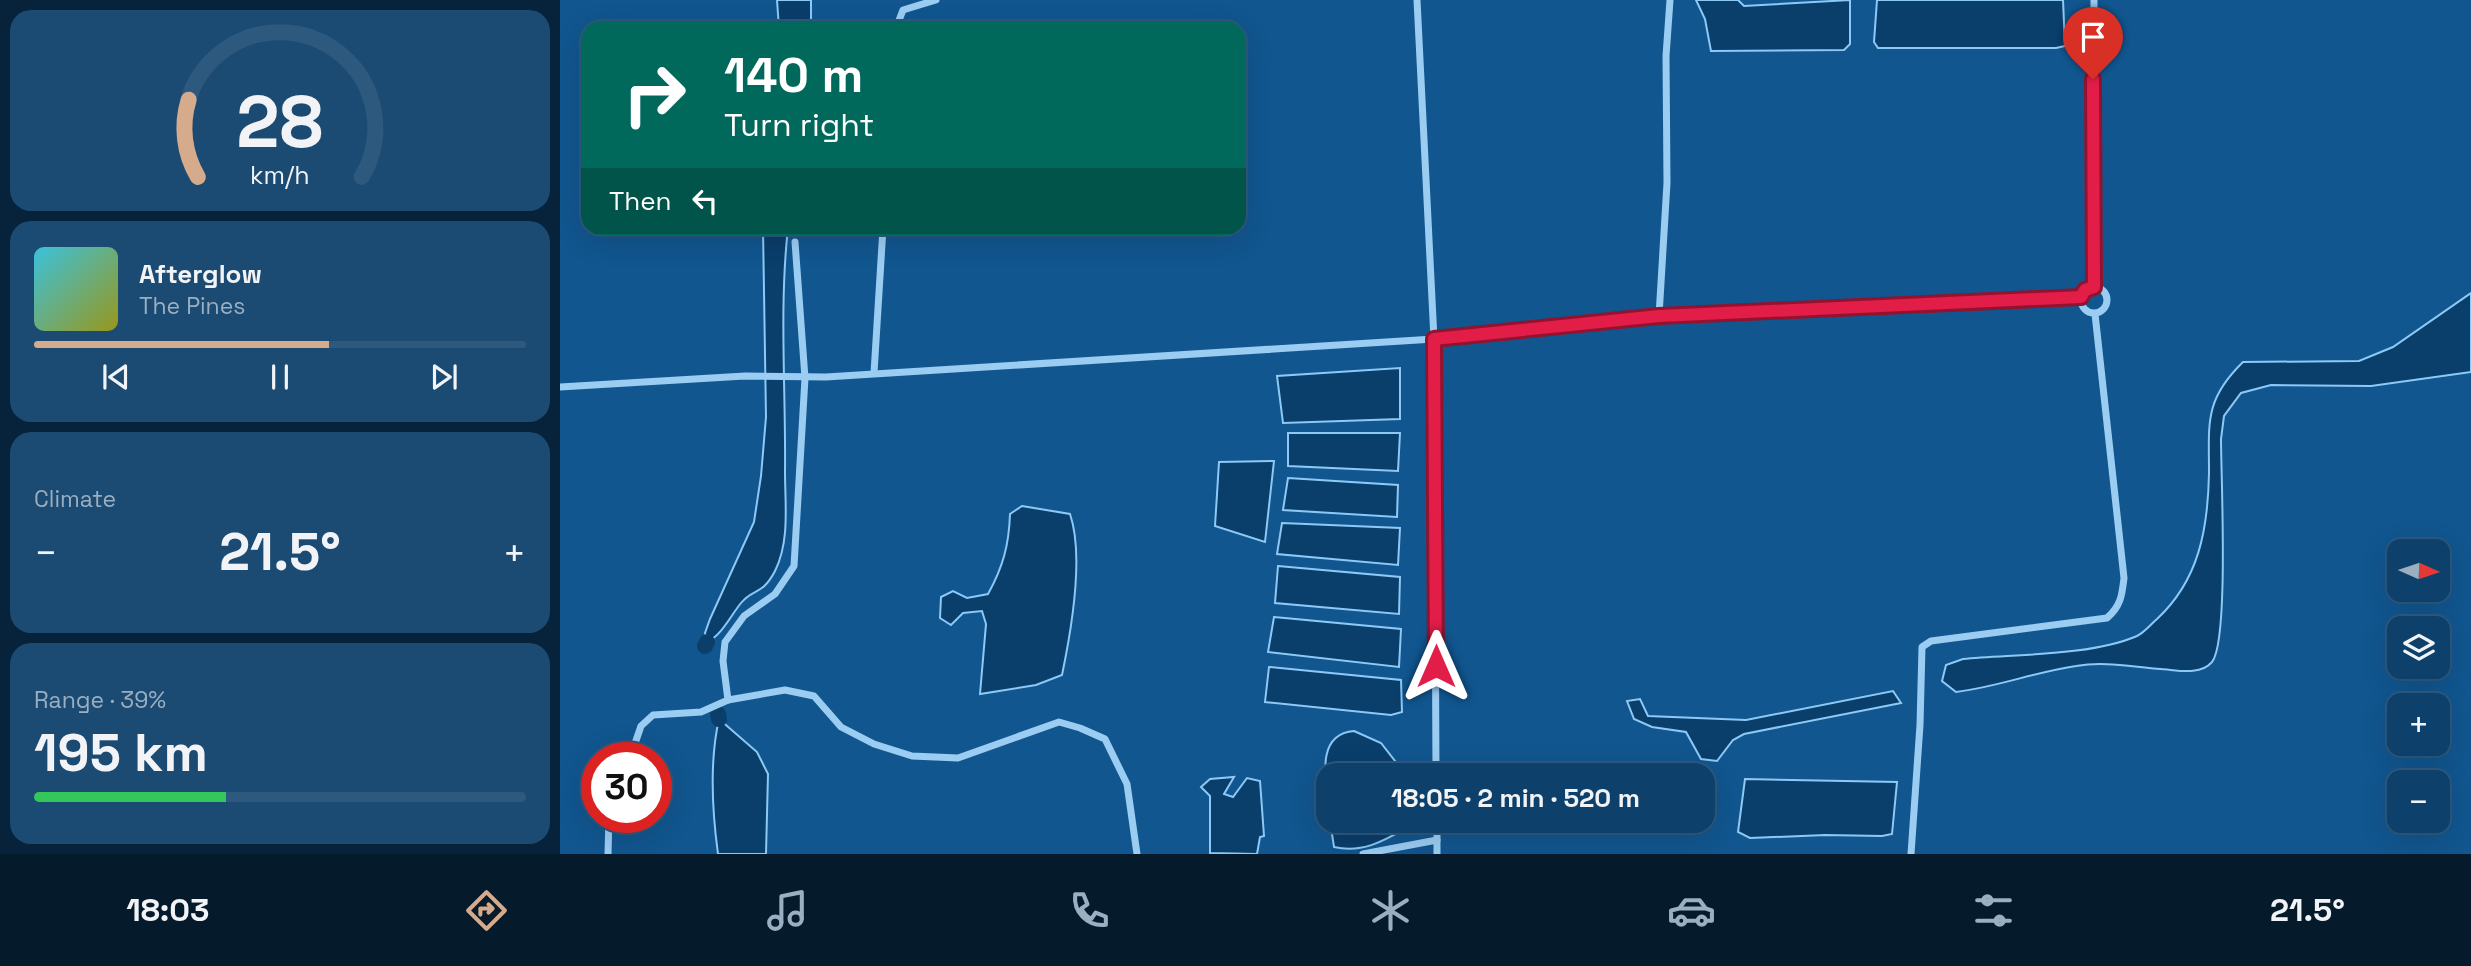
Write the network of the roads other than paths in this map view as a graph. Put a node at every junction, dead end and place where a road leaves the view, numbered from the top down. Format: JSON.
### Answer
{"nodes":[{"id":1,"x":936,"y":0,"type":"edge"},
{"id":2,"x":1417,"y":0,"type":"edge"},
{"id":3,"x":1670,"y":0,"type":"edge"},
{"id":4,"x":2094,"y":0,"type":"edge"},
{"id":5,"x":899,"y":21,"type":"edge"},
{"id":6,"x":883,"y":235,"type":"edge"},
{"id":7,"x":795,"y":242,"type":"dead end"},
{"id":8,"x":2094,"y":287,"type":"junction"},
{"id":9,"x":2081,"y":297,"type":"junction"},
{"id":10,"x":2095,"y":314,"type":"junction"},
{"id":11,"x":1659,"y":316,"type":"junction"},
{"id":12,"x":1434,"y":339,"type":"junction"},
{"id":13,"x":874,"y":373,"type":"junction"},
{"id":14,"x":805,"y":378,"type":"junction"},
{"id":15,"x":560,"y":387,"type":"edge"},
{"id":16,"x":729,"y":700,"type":"junction"},
{"id":17,"x":636,"y":742,"type":"edge"},
{"id":18,"x":1436,"y":763,"type":"edge"},
{"id":19,"x":609,"y":833,"type":"edge"},
{"id":20,"x":1437,"y":833,"type":"edge"},
{"id":21,"x":1437,"y":840,"type":"junction"},
{"id":22,"x":608,"y":854,"type":"edge"},
{"id":23,"x":1137,"y":854,"type":"edge"},
{"id":24,"x":1363,"y":854,"type":"edge"},
{"id":25,"x":1437,"y":854,"type":"edge"},
{"id":26,"x":1911,"y":854,"type":"edge"}],
"edges":[{"from":1,"to":5,"type":"street"},
{"from":2,"to":12,"type":"street"},
{"from":3,"to":11,"type":"street"},
{"from":4,"to":8,"type":"street"},
{"from":6,"to":13,"type":"street"},
{"from":7,"to":14,"type":"street"},
{"from":8,"to":9,"type":"street"},
{"from":8,"to":10,"type":"street"},
{"from":9,"to":10,"type":"street"},
{"from":9,"to":11,"type":"street"},
{"from":10,"to":26,"type":"street"},
{"from":11,"to":12,"type":"street"},
{"from":12,"to":13,"type":"street"},
{"from":12,"to":18,"type":"street"},
{"from":13,"to":14,"type":"street"},
{"from":14,"to":15,"type":"street"},
{"from":14,"to":16,"type":"street"},
{"from":16,"to":17,"type":"street"},
{"from":16,"to":23,"type":"street"},
{"from":19,"to":22,"type":"street"},
{"from":20,"to":21,"type":"street"},
{"from":21,"to":24,"type":"street"},
{"from":21,"to":25,"type":"street"}]}
